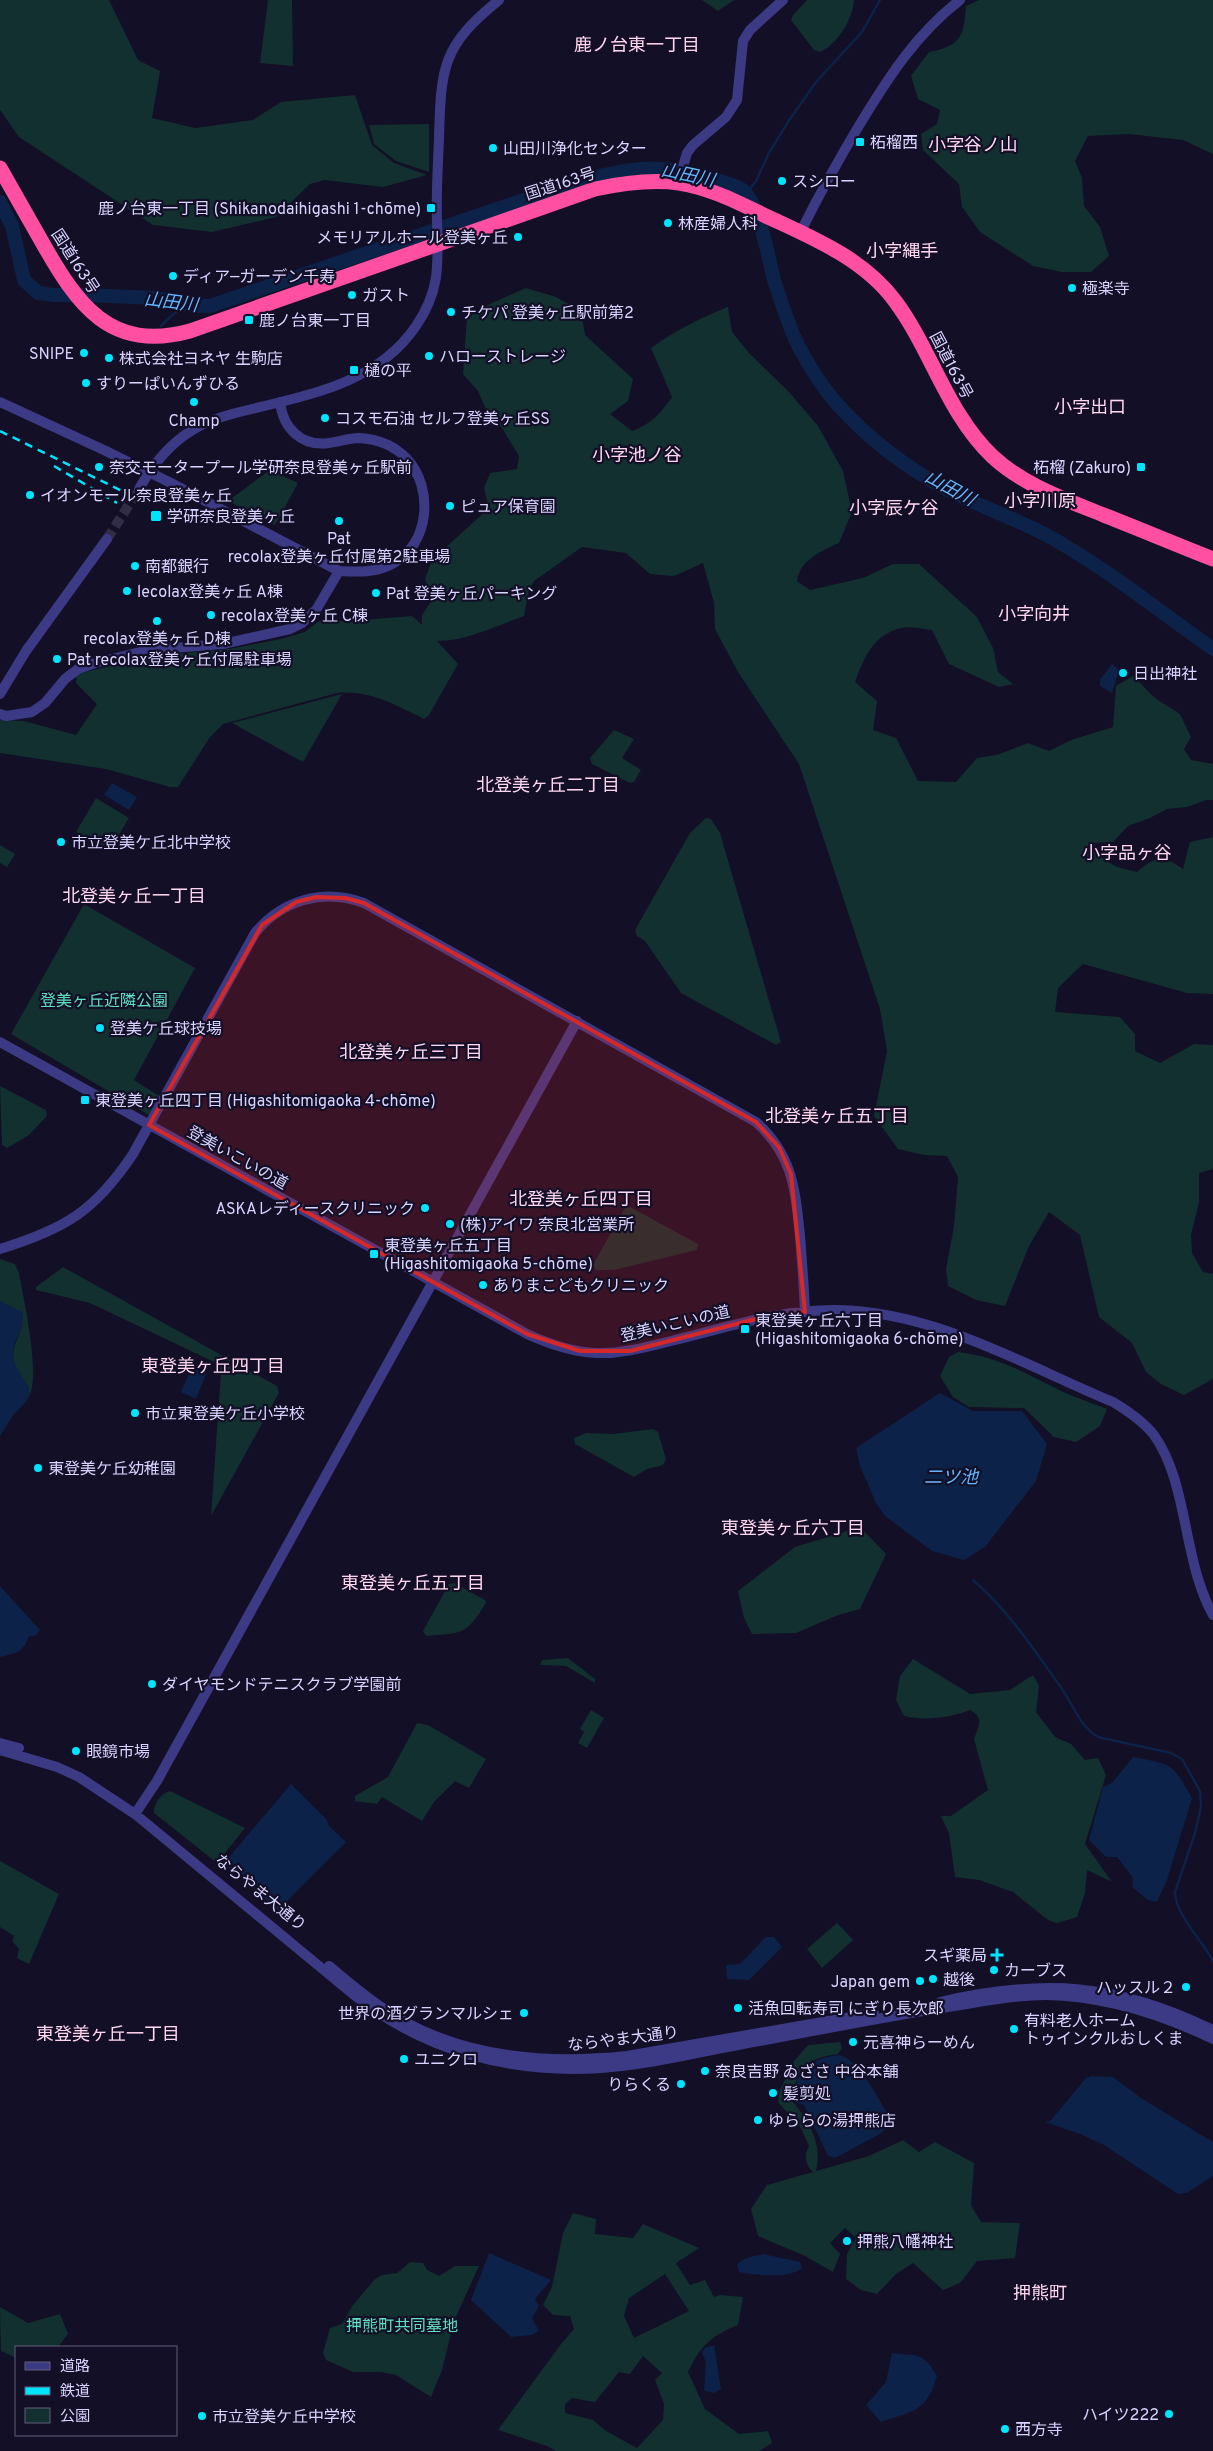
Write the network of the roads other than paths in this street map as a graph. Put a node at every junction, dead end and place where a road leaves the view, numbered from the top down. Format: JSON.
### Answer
{"nodes":[{"id":1,"x":499,"y":0,"type":"edge"},
{"id":2,"x":783,"y":0,"type":"edge"},
{"id":3,"x":960,"y":0,"type":"edge"},
{"id":4,"x":0,"y":168,"type":"edge"},
{"id":5,"x":679,"y":179,"type":"junction"},
{"id":6,"x":801,"y":231,"type":"junction"},
{"id":7,"x":438,"y":244,"type":"junction"},
{"id":8,"x":0,"y":402,"type":"edge"},
{"id":9,"x":280,"y":402,"type":"junction"},
{"id":10,"x":139,"y":489,"type":"tunnel mouth"},
{"id":11,"x":106,"y":539,"type":"tunnel mouth"},
{"id":12,"x":1213,"y":559,"type":"edge"},
{"id":13,"x":339,"y":572,"type":"junction"},
{"id":14,"x":0,"y":694,"type":"edge"},
{"id":15,"x":0,"y":714,"type":"edge"},
{"id":16,"x":577,"y":1021,"type":"junction"},
{"id":17,"x":0,"y":1042,"type":"edge"},
{"id":18,"x":149,"y":1125,"type":"junction"},
{"id":19,"x":0,"y":1249,"type":"edge"},
{"id":20,"x":433,"y":1282,"type":"junction"},
{"id":21,"x":805,"y":1312,"type":"junction"},
{"id":22,"x":1213,"y":1615,"type":"edge"},
{"id":23,"x":0,"y":1743,"type":"edge"},
{"id":24,"x":0,"y":1750,"type":"edge"},
{"id":25,"x":136,"y":1812,"type":"junction"},
{"id":26,"x":1213,"y":2030,"type":"edge"},
{"id":27,"x":1213,"y":2039,"type":"edge"}],
"edges":[{"from":1,"to":7,"type":"street"},
{"from":2,"to":5,"type":"street"},
{"from":3,"to":6,"type":"street"},
{"from":4,"to":7,"type":"highway","name":"国道163号"},
{"from":5,"to":6,"type":"highway","name":"国道163号"},
{"from":5,"to":7,"type":"highway","name":"国道163号"},
{"from":6,"to":12,"type":"highway","name":"国道163号"},
{"from":7,"to":9,"type":"street"},
{"from":8,"to":13,"type":"street","bridge":true},
{"from":9,"to":10,"type":"street"},
{"from":9,"to":13,"type":"street"},
{"from":11,"to":14,"type":"street"},
{"from":13,"to":15,"type":"street"},
{"from":16,"to":18,"type":"street"},
{"from":16,"to":20,"type":"street"},
{"from":16,"to":21,"type":"street"},
{"from":17,"to":18,"type":"street","name":"登美いこいの道"},
{"from":18,"to":19,"type":"street"},
{"from":18,"to":20,"type":"street","name":"登美いこいの道"},
{"from":20,"to":21,"type":"street","name":"登美いこいの道"},
{"from":20,"to":25,"type":"street"},
{"from":21,"to":22,"type":"street","name":"登美いこいの道"},
{"from":23,"to":25,"type":"street","name":"ならやま大通り"},
{"from":24,"to":25,"type":"street"},
{"from":25,"to":26,"type":"street","name":"ならやま大通り"},
{"from":25,"to":27,"type":"street","name":"ならやま大通り"}]}
